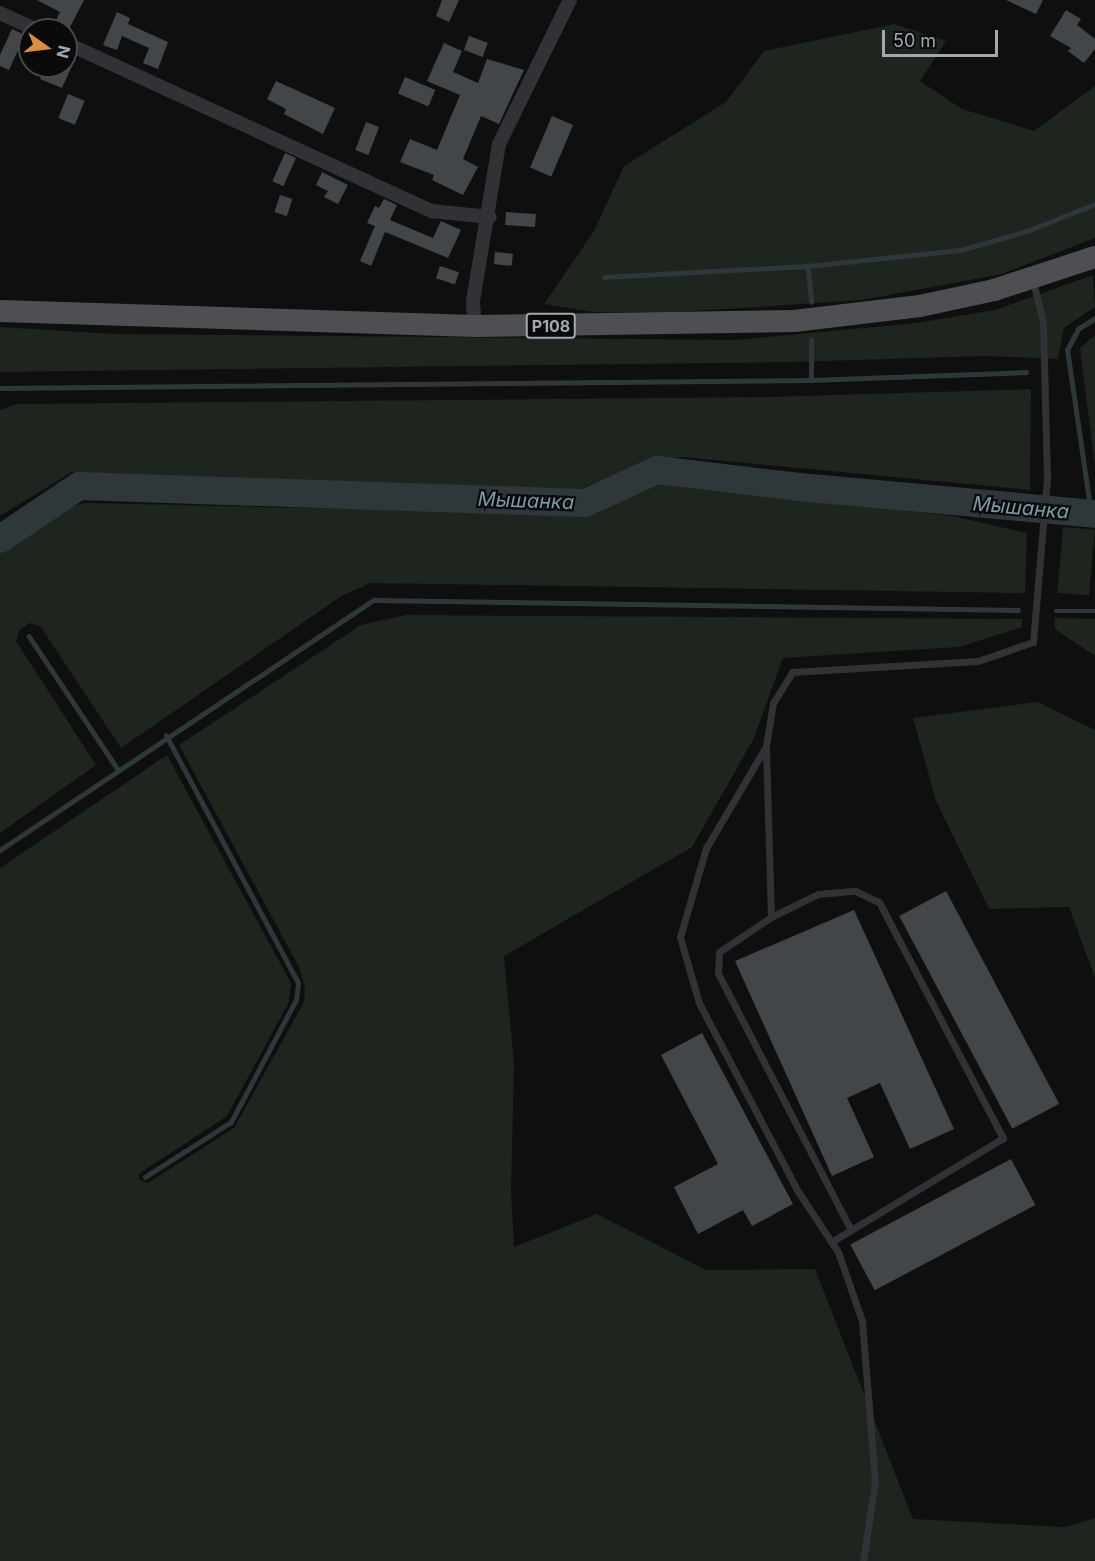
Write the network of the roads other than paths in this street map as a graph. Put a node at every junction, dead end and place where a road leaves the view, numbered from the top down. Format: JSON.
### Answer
{"nodes":[{"id":1,"x":570,"y":0,"type":"edge"},
{"id":2,"x":0,"y":13,"type":"edge"},
{"id":3,"x":18,"y":21,"type":"edge"},
{"id":4,"x":78,"y":49,"type":"edge"},
{"id":5,"x":490,"y":217,"type":"junction"},
{"id":6,"x":1095,"y":257,"type":"edge"},
{"id":7,"x":1032,"y":278,"type":"junction"},
{"id":8,"x":0,"y":311,"type":"edge"},
{"id":9,"x":475,"y":326,"type":"junction"},
{"id":10,"x":766,"y":746,"type":"junction"},
{"id":11,"x":771,"y":916,"type":"junction"},
{"id":12,"x":851,"y":1230,"type":"junction"},
{"id":13,"x":831,"y":1242,"type":"junction"},
{"id":14,"x":863,"y":1561,"type":"edge"}],
"edges":[{"from":1,"to":5,"type":"street"},
{"from":2,"to":3,"type":"street"},
{"from":4,"to":5,"type":"street"},
{"from":5,"to":9,"type":"street"},
{"from":6,"to":7,"type":"main road","number":"Р108"},
{"from":7,"to":9,"type":"main road","number":"Р108"},
{"from":7,"to":10,"type":"lane"},
{"from":8,"to":9,"type":"main road","number":"Р108"},
{"from":10,"to":11,"type":"lane"},
{"from":10,"to":13,"type":"lane"},
{"from":11,"to":12,"type":"lane"},
{"from":11,"to":12,"type":"lane"},
{"from":12,"to":13,"type":"lane"},
{"from":13,"to":14,"type":"lane"}]}
